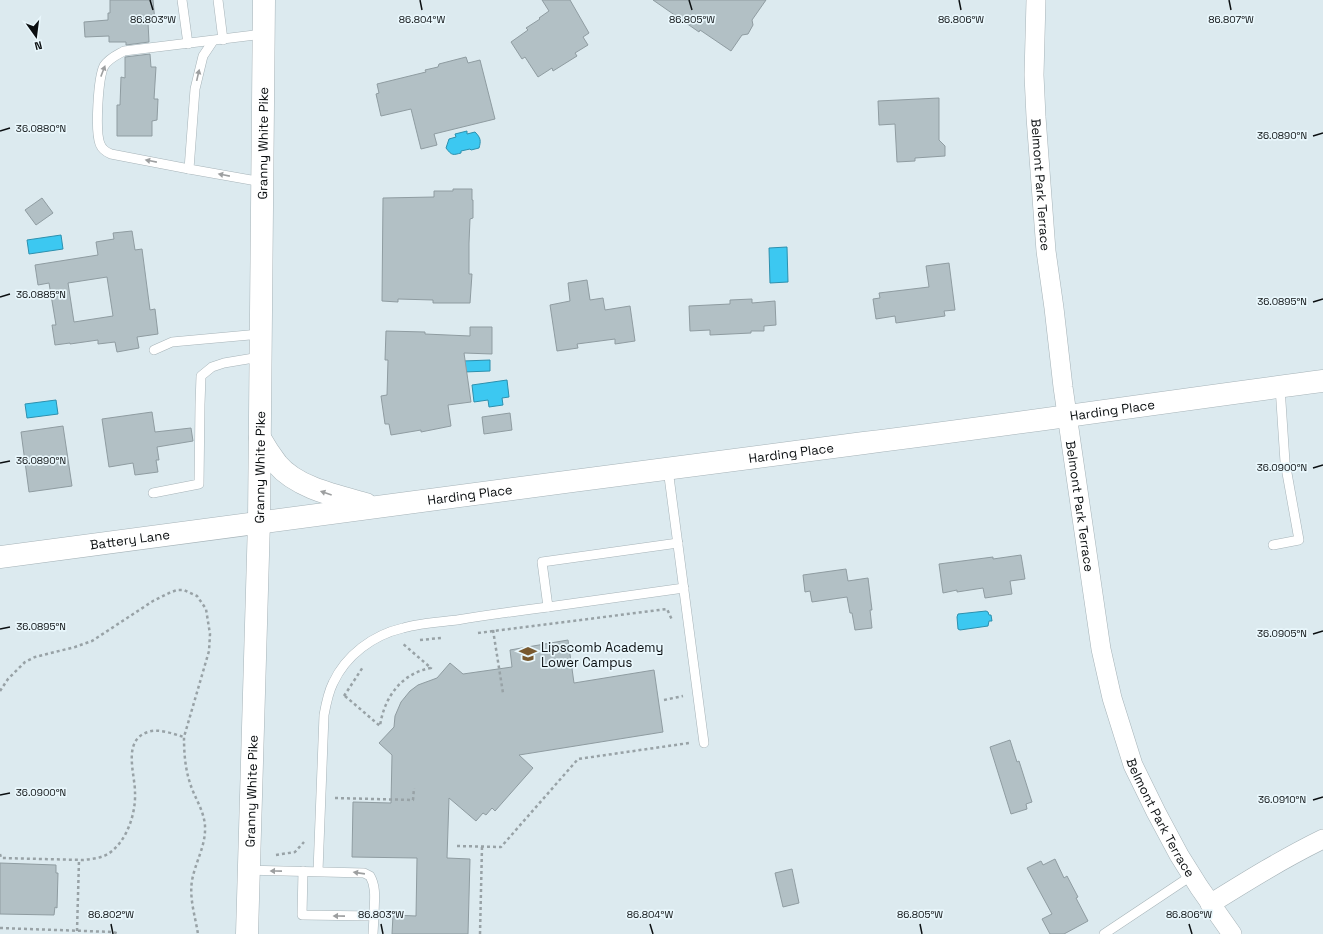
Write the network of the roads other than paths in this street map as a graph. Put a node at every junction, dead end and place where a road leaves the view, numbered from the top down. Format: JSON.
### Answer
{"nodes":[{"id":1,"x":182,"y":0,"type":"edge"},
{"id":2,"x":218,"y":0,"type":"edge"},
{"id":3,"x":264,"y":0,"type":"edge"},
{"id":4,"x":1036,"y":0,"type":"edge"},
{"id":5,"x":263,"y":34,"type":"junction"},
{"id":6,"x":223,"y":40,"type":"junction"},
{"id":7,"x":213,"y":41,"type":"junction"},
{"id":8,"x":188,"y":44,"type":"junction"},
{"id":9,"x":189,"y":169,"type":"junction"},
{"id":10,"x":262,"y":182,"type":"junction"},
{"id":11,"x":260,"y":334,"type":"junction"},
{"id":12,"x":154,"y":350,"type":"dead end"},
{"id":13,"x":260,"y":357,"type":"junction"},
{"id":14,"x":1323,"y":381,"type":"edge"},
{"id":15,"x":1280,"y":387,"type":"junction"},
{"id":16,"x":1068,"y":415,"type":"junction"},
{"id":17,"x":260,"y":438,"type":"junction"},
{"id":18,"x":668,"y":468,"type":"junction"},
{"id":19,"x":153,"y":493,"type":"dead end"},
{"id":20,"x":377,"y":507,"type":"junction"},
{"id":21,"x":259,"y":521,"type":"junction"},
{"id":22,"x":678,"y":543,"type":"junction"},
{"id":23,"x":1273,"y":545,"type":"dead end"},
{"id":24,"x":0,"y":557,"type":"edge"},
{"id":25,"x":684,"y":588,"type":"junction"},
{"id":26,"x":548,"y":607,"type":"junction"},
{"id":27,"x":704,"y":742,"type":"road end"},
{"id":28,"x":1323,"y":839,"type":"edge"},
{"id":29,"x":249,"y":870,"type":"junction"},
{"id":30,"x":303,"y":871,"type":"junction"},
{"id":31,"x":318,"y":871,"type":"junction"},
{"id":32,"x":1192,"y":876,"type":"junction"},
{"id":33,"x":1210,"y":904,"type":"junction"},
{"id":34,"x":374,"y":916,"type":"junction"},
{"id":35,"x":247,"y":934,"type":"edge"},
{"id":36,"x":374,"y":934,"type":"edge"},
{"id":37,"x":1104,"y":934,"type":"edge"},
{"id":38,"x":1232,"y":934,"type":"edge"}],
"edges":[{"from":1,"to":8,"type":"lane"},
{"from":2,"to":6,"type":"lane"},
{"from":3,"to":5,"type":"main road","name":"Granny White Pike"},
{"from":4,"to":16,"type":"street","name":"Belmont Park Terrace"},
{"from":5,"to":6,"type":"lane"},
{"from":5,"to":10,"type":"main road","name":"Granny White Pike"},
{"from":6,"to":7,"type":"lane"},
{"from":7,"to":8,"type":"lane"},
{"from":9,"to":7,"type":"lane","one_way":true},
{"from":9,"to":8,"type":"lane","one_way":true},
{"from":10,"to":9,"type":"lane","one_way":true},
{"from":10,"to":11,"type":"main road","name":"Granny White Pike"},
{"from":11,"to":12,"type":"lane"},
{"from":11,"to":13,"type":"main road","name":"Granny White Pike"},
{"from":13,"to":17,"type":"main road","name":"Granny White Pike"},
{"from":13,"to":19,"type":"lane"},
{"from":14,"to":15,"type":"main road","name":"Harding Place"},
{"from":15,"to":16,"type":"main road","name":"Harding Place"},
{"from":15,"to":23,"type":"lane"},
{"from":16,"to":18,"type":"main road","name":"Harding Place"},
{"from":16,"to":32,"type":"street","name":"Belmont Park Terrace"},
{"from":20,"to":17,"type":"main road","one_way":true},
{"from":17,"to":21,"type":"main road","name":"Granny White Pike"},
{"from":18,"to":20,"type":"main road","name":"Harding Place"},
{"from":18,"to":22,"type":"lane"},
{"from":20,"to":21,"type":"main road","name":"Harding Place"},
{"from":21,"to":24,"type":"main road","name":"Battery Lane"},
{"from":21,"to":29,"type":"main road","name":"Granny White Pike"},
{"from":22,"to":25,"type":"lane"},
{"from":22,"to":26,"type":"lane"},
{"from":25,"to":26,"type":"lane"},
{"from":25,"to":27,"type":"lane"},
{"from":26,"to":31,"type":"lane"},
{"from":28,"to":33,"type":"street"},
{"from":30,"to":29,"type":"lane","one_way":true},
{"from":29,"to":35,"type":"main road","name":"Granny White Pike"},
{"from":30,"to":31,"type":"lane"},
{"from":34,"to":30,"type":"lane","one_way":true},
{"from":34,"to":31,"type":"lane","one_way":true},
{"from":32,"to":33,"type":"street","name":"Belmont Park Terrace"},
{"from":32,"to":37,"type":"lane"},
{"from":33,"to":38,"type":"street","name":"Belmont Park Terrace"},
{"from":34,"to":36,"type":"lane"}]}
